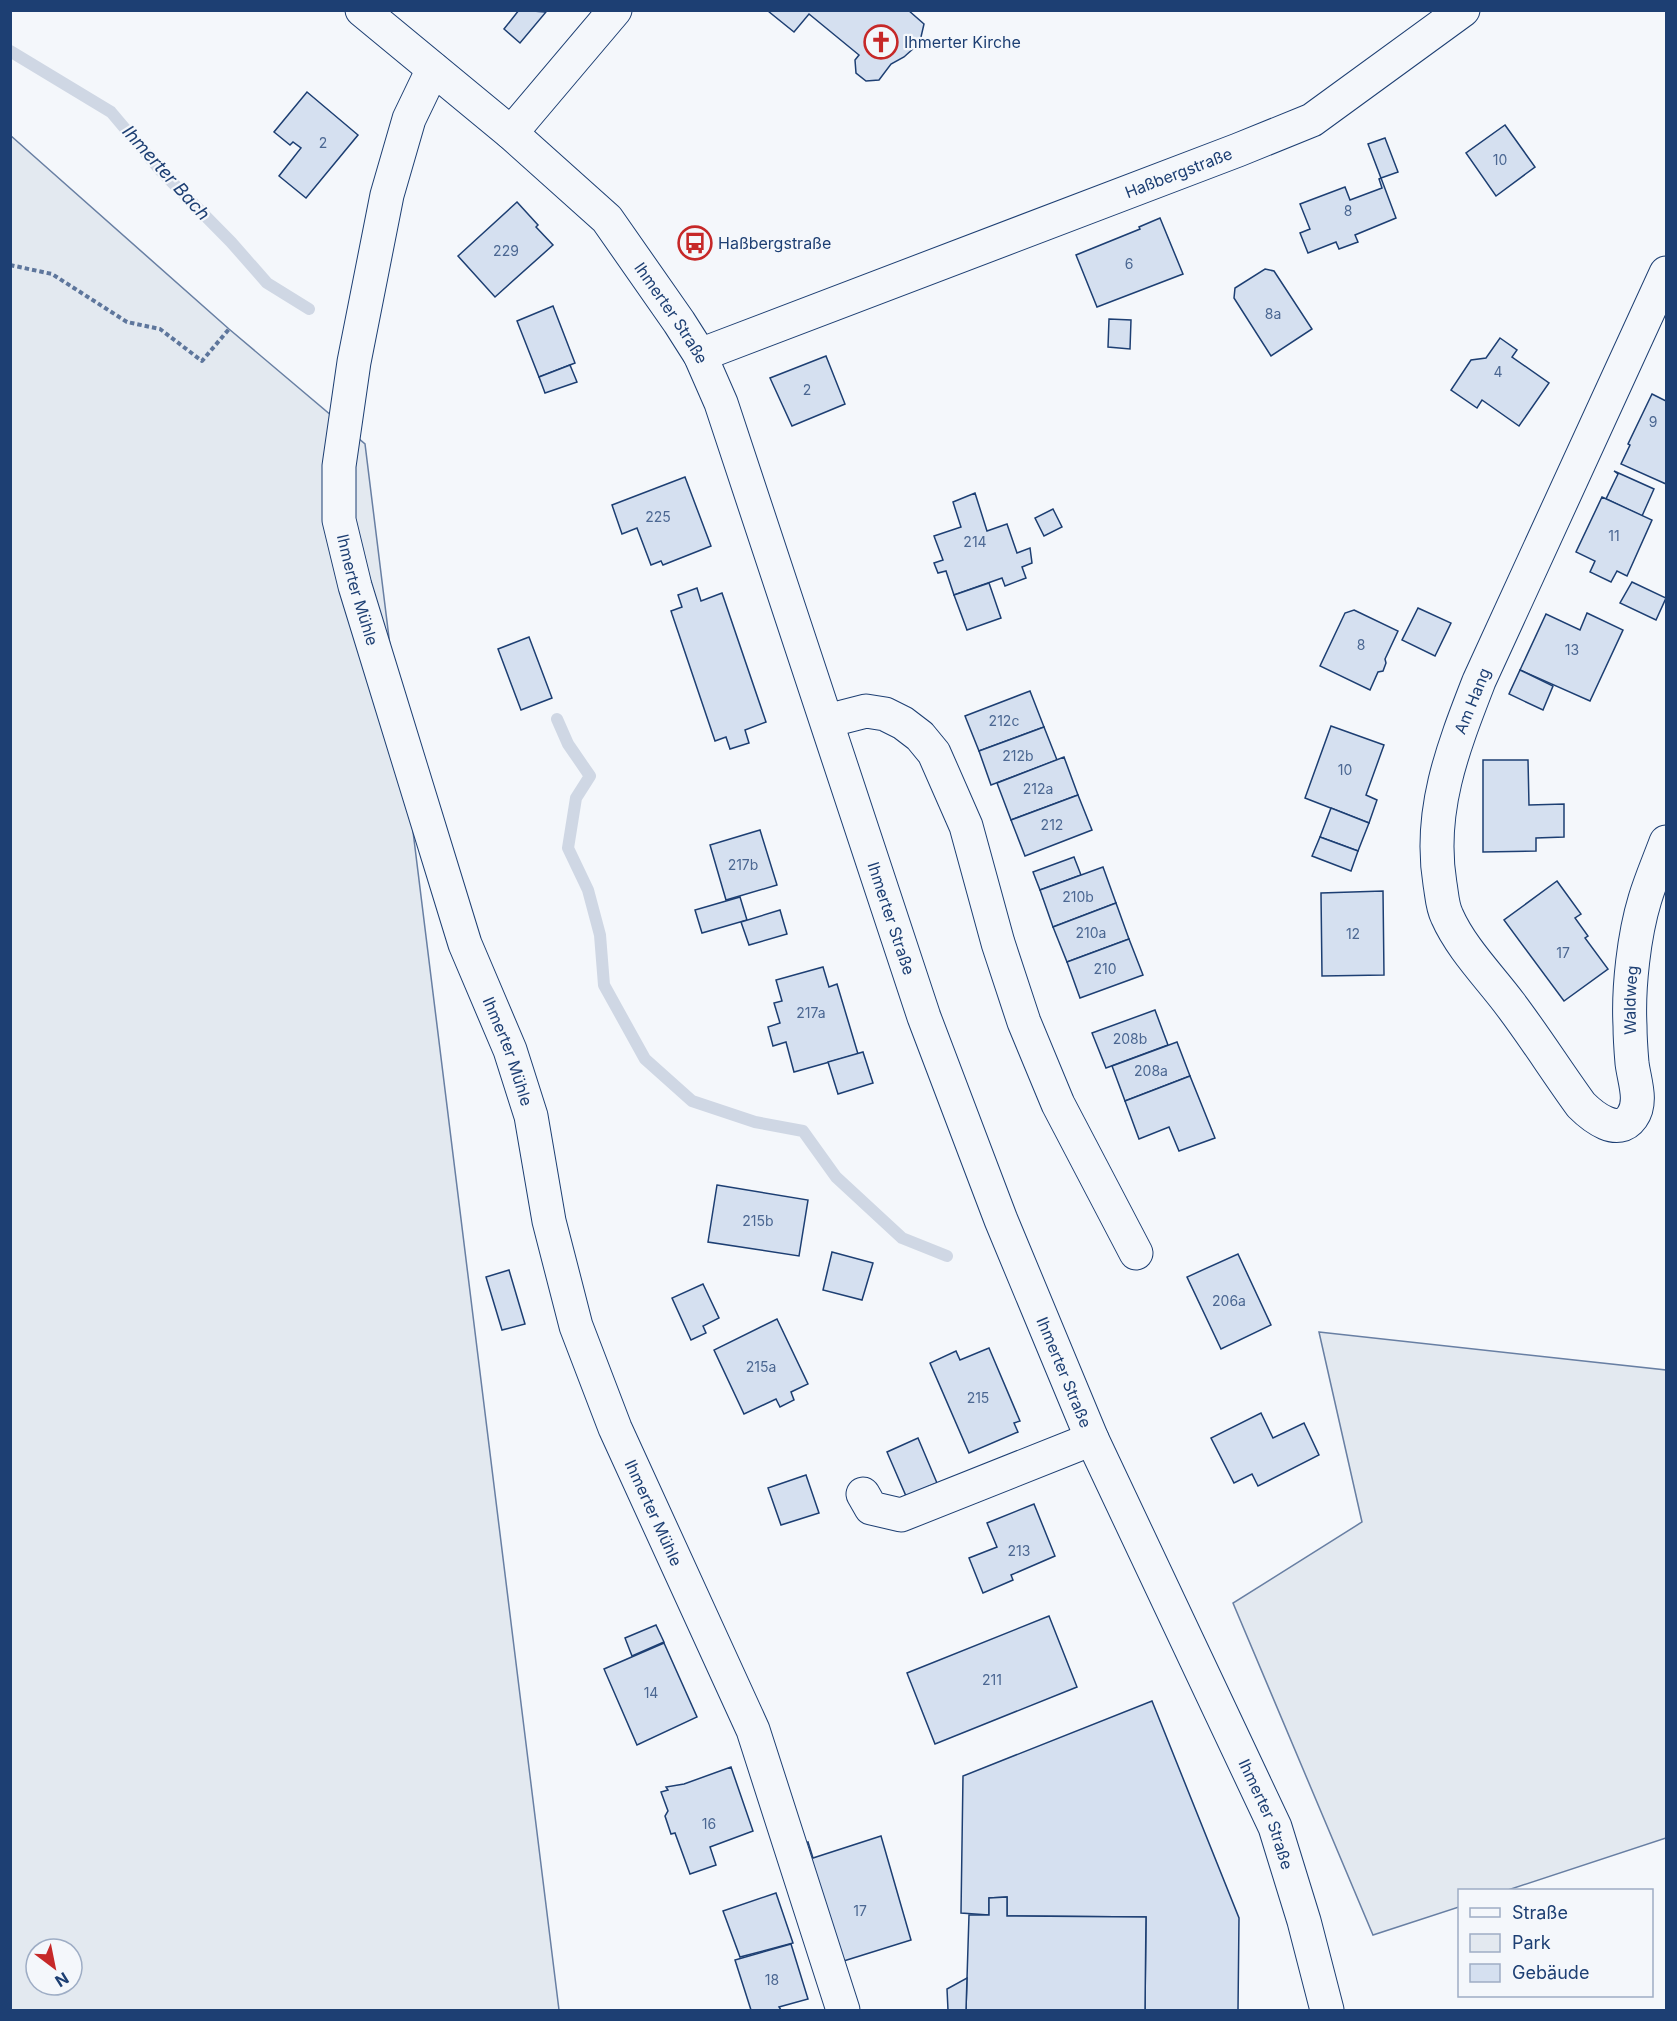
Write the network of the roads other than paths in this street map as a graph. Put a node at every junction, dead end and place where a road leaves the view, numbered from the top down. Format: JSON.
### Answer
{"nodes":[{"id":1,"x":362,"y":10,"type":"edge"},
{"id":2,"x":615,"y":10,"type":"edge"},
{"id":3,"x":1463,"y":10,"type":"edge"},
{"id":4,"x":433,"y":69,"type":"junction"},
{"id":5,"x":511,"y":133,"type":"junction"},
{"id":6,"x":1666,"y":273,"type":"edge"},
{"id":7,"x":700,"y":355,"type":"junction"},
{"id":8,"x":827,"y":721,"type":"junction"},
{"id":9,"x":1666,"y":842,"type":"edge"},
{"id":10,"x":1594,"y":1117,"type":"joint"},
{"id":11,"x":1136,"y":1253,"type":"dead end"},
{"id":12,"x":1092,"y":1439,"type":"junction"},
{"id":13,"x":863,"y":1494,"type":"dead end"},
{"id":14,"x":843,"y":2010,"type":"edge"},
{"id":15,"x":1327,"y":2010,"type":"edge"}],
"edges":[{"from":1,"to":4,"type":"street","name":"Ihmerter Straße"},
{"from":2,"to":5,"type":"street"},
{"from":3,"to":7,"type":"street","name":"Haßbergstraße"},
{"from":4,"to":5,"type":"street","name":"Ihmerter Straße"},
{"from":4,"to":14,"type":"street","name":"Ihmerter Mühle"},
{"from":5,"to":7,"type":"street","name":"Ihmerter Straße"},
{"from":6,"to":10,"type":"street","name":"Am Hang"},
{"from":7,"to":8,"type":"street","name":"Ihmerter Straße"},
{"from":8,"to":11,"type":"street"},
{"from":8,"to":12,"type":"street","name":"Ihmerter Straße"},
{"from":9,"to":10,"type":"street","name":"Waldweg"},
{"from":12,"to":13,"type":"street"},
{"from":12,"to":15,"type":"street","name":"Ihmerter Straße"}]}
